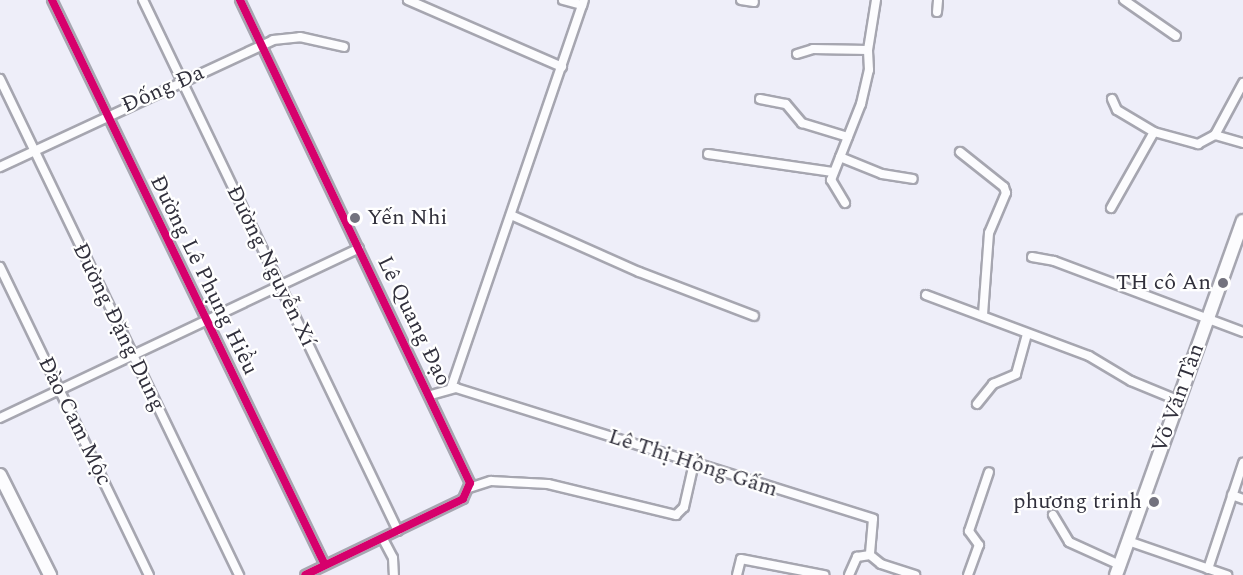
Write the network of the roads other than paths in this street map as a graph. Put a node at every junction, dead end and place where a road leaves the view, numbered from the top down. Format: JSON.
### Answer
{"nodes":[{"id":1,"x":52,"y":0,"type":"edge"},
{"id":2,"x":143,"y":0,"type":"edge"},
{"id":3,"x":240,"y":0,"type":"edge"},
{"id":4,"x":408,"y":0,"type":"edge"},
{"id":5,"x":563,"y":0,"type":"edge"},
{"id":6,"x":741,"y":0,"type":"edge"},
{"id":7,"x":876,"y":0,"type":"edge"},
{"id":8,"x":938,"y":0,"type":"edge"},
{"id":9,"x":1124,"y":0,"type":"edge"},
{"id":10,"x":754,"y":2,"type":"dead end"},
{"id":11,"x":583,"y":3,"type":"edge"},
{"id":12,"x":429,"y":4,"type":"edge"},
{"id":13,"x":1139,"y":4,"type":"edge"},
{"id":14,"x":937,"y":12,"type":"dead end"},
{"id":15,"x":1176,"y":36,"type":"dead end"},
{"id":16,"x":263,"y":45,"type":"junction"},
{"id":17,"x":344,"y":47,"type":"dead end"},
{"id":18,"x":868,"y":50,"type":"junction"},
{"id":19,"x":797,"y":54,"type":"dead end"},
{"id":20,"x":562,"y":67,"type":"junction"},
{"id":21,"x":0,"y":79,"type":"edge"},
{"id":22,"x":182,"y":81,"type":"junction"},
{"id":23,"x":1243,"y":83,"type":"edge"},
{"id":24,"x":760,"y":99,"type":"dead end"},
{"id":25,"x":1112,"y":99,"type":"dead end"},
{"id":26,"x":107,"y":115,"type":"junction"},
{"id":27,"x":1154,"y":132,"type":"junction"},
{"id":28,"x":1215,"y":135,"type":"junction"},
{"id":29,"x":848,"y":137,"type":"junction"},
{"id":30,"x":1243,"y":143,"type":"edge"},
{"id":31,"x":34,"y":150,"type":"junction"},
{"id":32,"x":960,"y":152,"type":"dead end"},
{"id":33,"x":708,"y":154,"type":"dead end"},
{"id":34,"x":840,"y":157,"type":"junction"},
{"id":35,"x":0,"y":167,"type":"edge"},
{"id":36,"x":833,"y":172,"type":"junction"},
{"id":37,"x":913,"y":179,"type":"dead end"},
{"id":38,"x":845,"y":203,"type":"dead end"},
{"id":39,"x":1111,"y":208,"type":"dead end"},
{"id":40,"x":511,"y":215,"type":"junction"},
{"id":41,"x":1243,"y":221,"type":"edge"},
{"id":42,"x":359,"y":248,"type":"junction"},
{"id":43,"x":1032,"y":257,"type":"dead end"},
{"id":44,"x":0,"y":267,"type":"edge"},
{"id":45,"x":281,"y":285,"type":"junction"},
{"id":46,"x":926,"y":295,"type":"dead end"},
{"id":47,"x":983,"y":315,"type":"junction"},
{"id":48,"x":754,"y":316,"type":"dead end"},
{"id":49,"x":1207,"y":319,"type":"junction"},
{"id":50,"x":207,"y":320,"type":"junction"},
{"id":51,"x":1243,"y":332,"type":"edge"},
{"id":52,"x":1027,"y":334,"type":"junction"},
{"id":53,"x":133,"y":355,"type":"junction"},
{"id":54,"x":451,"y":388,"type":"junction"},
{"id":55,"x":59,"y":390,"type":"junction"},
{"id":56,"x":431,"y":395,"type":"junction"},
{"id":57,"x":1178,"y":399,"type":"junction"},
{"id":58,"x":977,"y":404,"type":"dead end"},
{"id":59,"x":0,"y":418,"type":"edge"},
{"id":60,"x":694,"y":463,"type":"junction"},
{"id":61,"x":1243,"y":463,"type":"edge"},
{"id":62,"x":989,"y":472,"type":"dead end"},
{"id":63,"x":0,"y":475,"type":"edge"},
{"id":64,"x":470,"y":488,"type":"junction"},
{"id":65,"x":1232,"y":495,"type":"junction"},
{"id":66,"x":1243,"y":499,"type":"edge"},
{"id":67,"x":1053,"y":515,"type":"dead end"},
{"id":68,"x":398,"y":531,"type":"junction"},
{"id":69,"x":383,"y":539,"type":"junction"},
{"id":70,"x":1128,"y":541,"type":"junction"},
{"id":71,"x":870,"y":555,"type":"junction"},
{"id":72,"x":325,"y":565,"type":"junction"},
{"id":73,"x":1208,"y":568,"type":"junction"},
{"id":74,"x":1118,"y":570,"type":"edge"},
{"id":75,"x":50,"y":575,"type":"edge"},
{"id":76,"x":149,"y":575,"type":"edge"},
{"id":77,"x":239,"y":575,"type":"edge"},
{"id":78,"x":305,"y":575,"type":"edge"},
{"id":79,"x":394,"y":575,"type":"edge"},
{"id":80,"x":737,"y":575,"type":"edge"},
{"id":81,"x":824,"y":575,"type":"edge"},
{"id":82,"x":849,"y":575,"type":"edge"},
{"id":83,"x":915,"y":575,"type":"edge"},
{"id":84,"x":968,"y":575,"type":"edge"},
{"id":85,"x":1227,"y":575,"type":"edge"}],
"edges":[{"from":1,"to":26,"type":"street","name":"Đường Lê Phụng Hiểu"},
{"from":2,"to":22,"type":"street","name":"Đường Nguyễn Xí"},
{"from":3,"to":16,"type":"street","name":"Lê Quang Đạo"},
{"from":4,"to":12,"type":"street"},
{"from":5,"to":11,"type":"street"},
{"from":6,"to":10,"type":"street"},
{"from":7,"to":18,"type":"street"},
{"from":8,"to":14,"type":"street"},
{"from":9,"to":13,"type":"street"},
{"from":11,"to":20,"type":"street"},
{"from":12,"to":20,"type":"street"},
{"from":13,"to":15,"type":"street"},
{"from":16,"to":17,"type":"street","name":"Đống Đa"},
{"from":16,"to":22,"type":"street","name":"Đống Đa"},
{"from":16,"to":42,"type":"street","name":"Lê Quang Đạo"},
{"from":18,"to":19,"type":"street"},
{"from":18,"to":29,"type":"street"},
{"from":20,"to":40,"type":"street"},
{"from":21,"to":31,"type":"street","name":"Đường Đặng Dung"},
{"from":22,"to":26,"type":"street","name":"Đống Đa"},
{"from":22,"to":45,"type":"street","name":"Đường Nguyễn Xí"},
{"from":23,"to":28,"type":"street"},
{"from":24,"to":29,"type":"street"},
{"from":25,"to":27,"type":"street"},
{"from":26,"to":31,"type":"street","name":"Đống Đa"},
{"from":26,"to":50,"type":"street","name":"Đường Lê Phụng Hiểu"},
{"from":27,"to":28,"type":"street"},
{"from":27,"to":39,"type":"street"},
{"from":28,"to":30,"type":"street"},
{"from":29,"to":34,"type":"street"},
{"from":31,"to":35,"type":"street","name":"Đống Đa"},
{"from":31,"to":53,"type":"street","name":"Đường Đặng Dung"},
{"from":32,"to":47,"type":"street"},
{"from":33,"to":36,"type":"street"},
{"from":34,"to":36,"type":"street"},
{"from":34,"to":37,"type":"street"},
{"from":36,"to":38,"type":"street"},
{"from":40,"to":48,"type":"street"},
{"from":40,"to":54,"type":"street"},
{"from":41,"to":49,"type":"street","name":"Võ Văn Tần"},
{"from":42,"to":45,"type":"street"},
{"from":42,"to":56,"type":"street","name":"Lê Quang Đạo"},
{"from":43,"to":49,"type":"street"},
{"from":44,"to":55,"type":"street","name":"Đào Cam Mộc"},
{"from":45,"to":50,"type":"street"},
{"from":45,"to":68,"type":"street","name":"Đường Nguyễn Xí"},
{"from":46,"to":47,"type":"street"},
{"from":47,"to":52,"type":"street"},
{"from":49,"to":51,"type":"street"},
{"from":49,"to":57,"type":"street","name":"Võ Văn Tần"},
{"from":50,"to":53,"type":"street"},
{"from":50,"to":72,"type":"street","name":"Đường Lê Phụng Hiểu"},
{"from":52,"to":57,"type":"street"},
{"from":52,"to":58,"type":"street"},
{"from":53,"to":55,"type":"street"},
{"from":53,"to":77,"type":"street","name":"Đường Đặng Dung"},
{"from":54,"to":56,"type":"street"},
{"from":54,"to":60,"type":"street","name":"Lê Thị Hồng Gấm"},
{"from":55,"to":59,"type":"street"},
{"from":55,"to":76,"type":"street","name":"Đào Cam Mộc"},
{"from":56,"to":64,"type":"street","name":"Lê Quang Đạo"},
{"from":57,"to":70,"type":"street","name":"Võ Văn Tần"},
{"from":60,"to":64,"type":"street"},
{"from":60,"to":71,"type":"street","name":"Lê Thị Hồng Gấm"},
{"from":61,"to":65,"type":"street"},
{"from":62,"to":84,"type":"street"},
{"from":63,"to":75,"type":"street"},
{"from":64,"to":68,"type":"street"},
{"from":65,"to":66,"type":"street"},
{"from":65,"to":73,"type":"street"},
{"from":67,"to":74,"type":"street"},
{"from":68,"to":69,"type":"street"},
{"from":69,"to":72,"type":"street"},
{"from":69,"to":79,"type":"street"},
{"from":70,"to":73,"type":"street"},
{"from":70,"to":74,"type":"street","name":"Võ Văn Tần"},
{"from":71,"to":82,"type":"street"},
{"from":71,"to":83,"type":"street"},
{"from":72,"to":78,"type":"street"},
{"from":73,"to":85,"type":"street"},
{"from":80,"to":81,"type":"street"}]}
